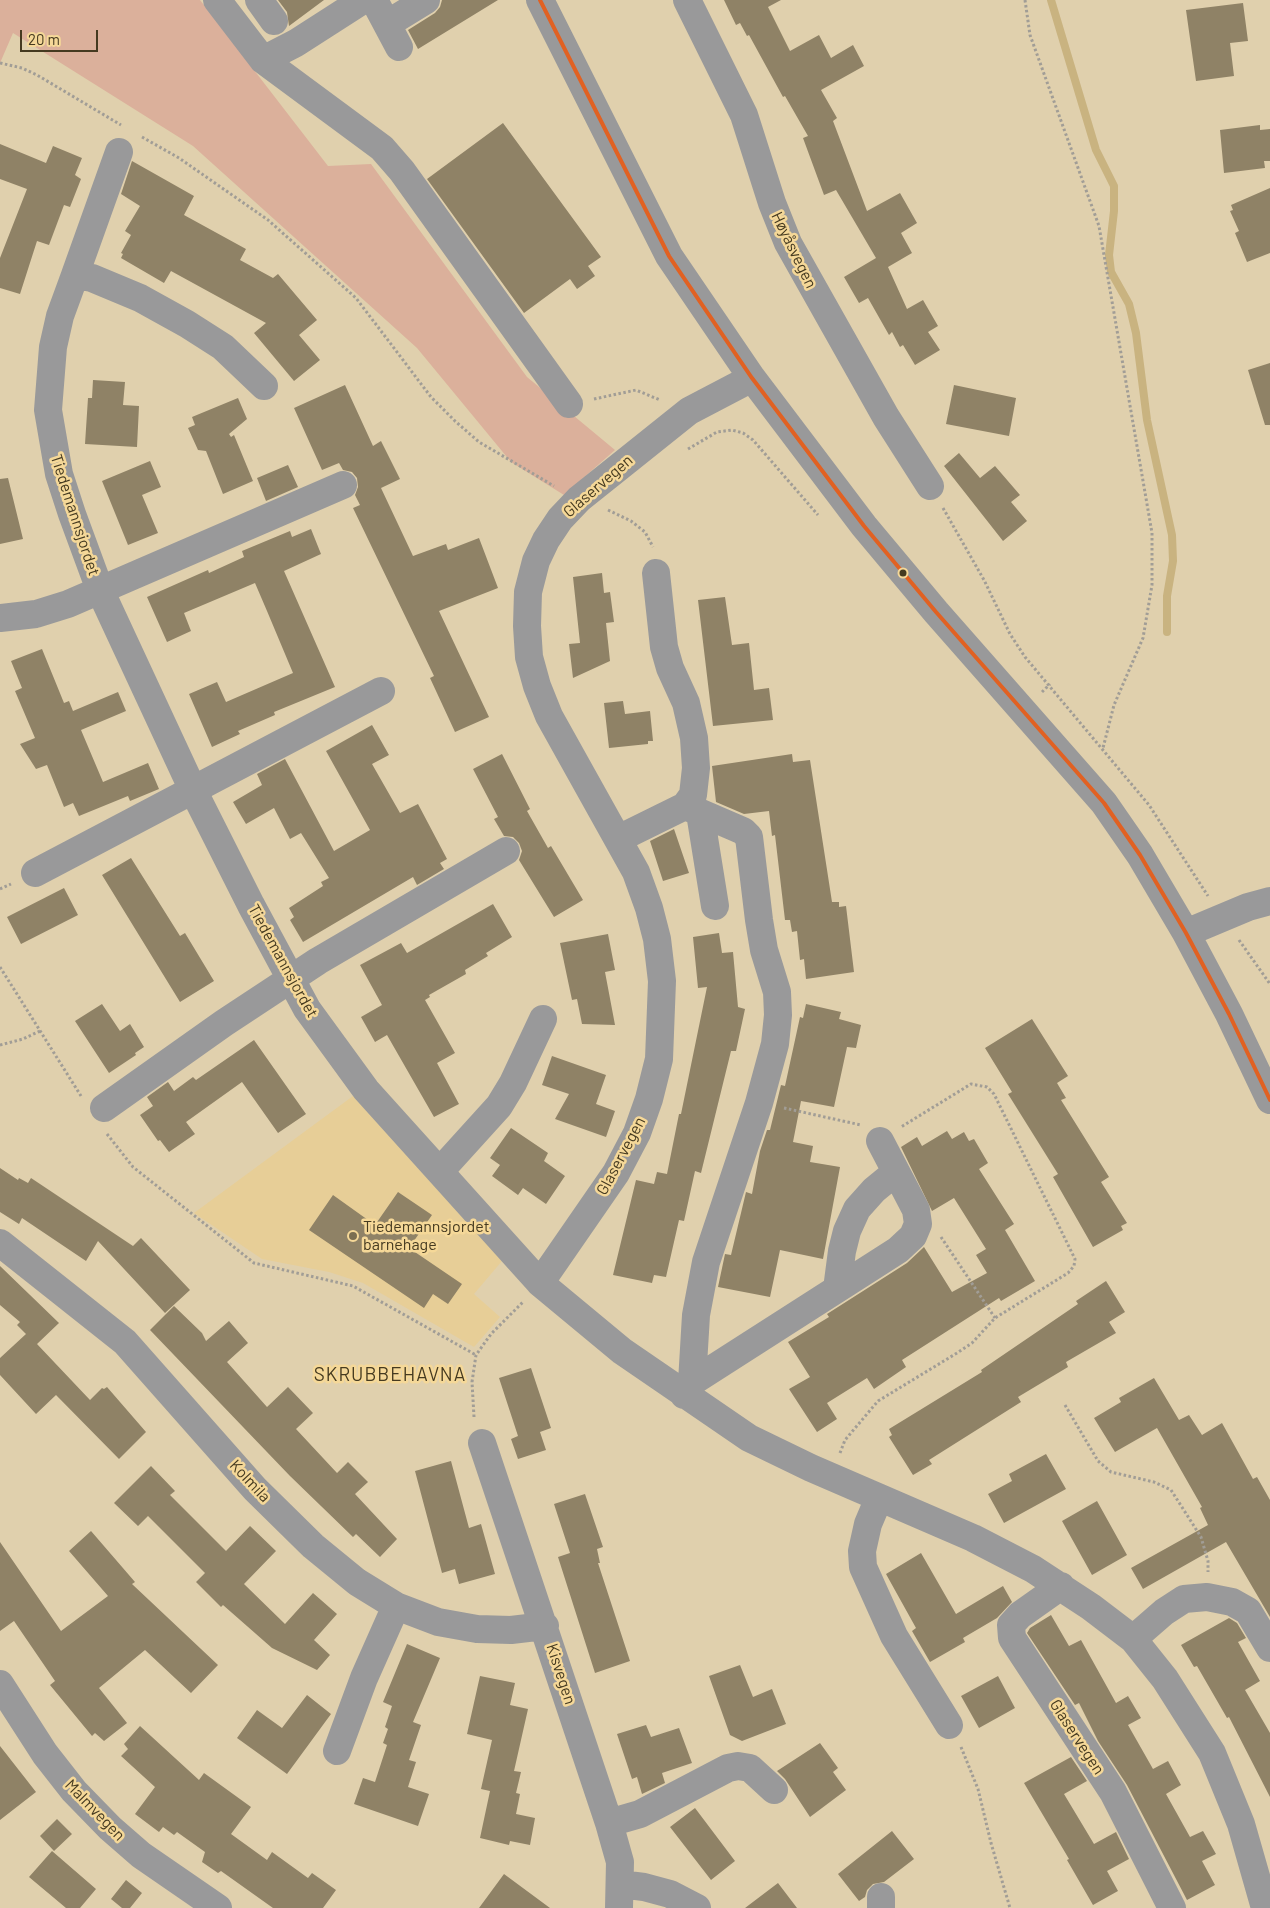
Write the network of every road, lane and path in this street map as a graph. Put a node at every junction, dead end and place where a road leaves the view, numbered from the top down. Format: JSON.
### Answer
{"nodes":[{"id":1,"x":217,"y":0,"type":"edge"},
{"id":2,"x":363,"y":0,"type":"edge"},
{"id":3,"x":374,"y":0,"type":"edge"},
{"id":4,"x":426,"y":0,"type":"edge"},
{"id":5,"x":540,"y":0,"type":"edge"},
{"id":6,"x":687,"y":0,"type":"edge"},
{"id":7,"x":1026,"y":0,"type":"edge"},
{"id":8,"x":263,"y":60,"type":"junction"},
{"id":9,"x":0,"y":63,"type":"edge"},
{"id":10,"x":128,"y":139,"type":"junction"},
{"id":11,"x":75,"y":275,"type":"junction"},
{"id":12,"x":752,"y":378,"type":"junction"},
{"id":13,"x":264,"y":386,"type":"dead end"},
{"id":14,"x":569,"y":404,"type":"joint"},
{"id":15,"x":689,"y":411,"type":"junction"},
{"id":16,"x":718,"y":432,"type":"junction"},
{"id":17,"x":683,"y":453,"type":"dead end"},
{"id":18,"x":343,"y":485,"type":"dead end"},
{"id":19,"x":930,"y":486,"type":"joint"},
{"id":20,"x":579,"y":499,"type":"junction"},
{"id":21,"x":615,"y":504,"type":"dead end"},
{"id":22,"x":609,"y":511,"type":"junction"},
{"id":23,"x":818,"y":515,"type":"dead end"},
{"id":24,"x":656,"y":573,"type":"joint"},
{"id":25,"x":100,"y":590,"type":"junction"},
{"id":26,"x":0,"y":618,"type":"edge"},
{"id":27,"x":381,"y":691,"type":"dead end"},
{"id":28,"x":1103,"y":748,"type":"junction"},
{"id":29,"x":192,"y":788,"type":"junction"},
{"id":30,"x":693,"y":810,"type":"junction"},
{"id":31,"x":618,"y":839,"type":"junction"},
{"id":32,"x":506,"y":851,"type":"dead end"},
{"id":33,"x":35,"y":872,"type":"dead end"},
{"id":34,"x":1203,"y":888,"type":"dead end"},
{"id":35,"x":1270,"y":901,"type":"edge"},
{"id":36,"x":715,"y":906,"type":"dead end"},
{"id":37,"x":1186,"y":933,"type":"junction"},
{"id":38,"x":1243,"y":945,"type":"dead end"},
{"id":39,"x":0,"y":967,"type":"edge"},
{"id":40,"x":291,"y":978,"type":"junction"},
{"id":41,"x":1270,"y":984,"type":"edge"},
{"id":42,"x":543,"y":1020,"type":"dead end"},
{"id":43,"x":40,"y":1031,"type":"junction"},
{"id":44,"x":0,"y":1045,"type":"edge"},
{"id":45,"x":1270,"y":1100,"type":"edge"},
{"id":46,"x":759,"y":1103,"type":"junction"},
{"id":47,"x":97,"y":1112,"type":"junction"},
{"id":48,"x":880,"y":1141,"type":"junction"},
{"id":49,"x":440,"y":1170,"type":"junction"},
{"id":50,"x":896,"y":1172,"type":"junction"},
{"id":51,"x":918,"y":1224,"type":"junction"},
{"id":52,"x":0,"y":1243,"type":"edge"},
{"id":53,"x":540,"y":1283,"type":"junction"},
{"id":54,"x":837,"y":1288,"type":"junction"},
{"id":55,"x":995,"y":1318,"type":"junction"},
{"id":56,"x":476,"y":1355,"type":"junction"},
{"id":57,"x":688,"y":1389,"type":"junction"},
{"id":58,"x":1065,"y":1405,"type":"dead end"},
{"id":59,"x":482,"y":1443,"type":"joint"},
{"id":60,"x":829,"y":1476,"type":"junction"},
{"id":61,"x":879,"y":1498,"type":"junction"},
{"id":62,"x":1061,"y":1586,"type":"junction"},
{"id":63,"x":1207,"y":1597,"type":"junction"},
{"id":64,"x":396,"y":1606,"type":"junction"},
{"id":65,"x":545,"y":1626,"type":"junction"},
{"id":66,"x":1133,"y":1639,"type":"junction"},
{"id":67,"x":1270,"y":1648,"type":"edge"},
{"id":68,"x":0,"y":1684,"type":"edge"},
{"id":69,"x":949,"y":1725,"type":"joint"},
{"id":70,"x":337,"y":1751,"type":"dead end"},
{"id":71,"x":774,"y":1790,"type":"dead end"},
{"id":72,"x":609,"y":1823,"type":"junction"},
{"id":73,"x":620,"y":1896,"type":"edge"},
{"id":74,"x":218,"y":1908,"type":"edge"},
{"id":75,"x":697,"y":1908,"type":"edge"},
{"id":76,"x":1010,"y":1908,"type":"edge"},
{"id":77,"x":1172,"y":1908,"type":"edge"},
{"id":78,"x":1266,"y":1908,"type":"edge"}],
"edges":[{"from":1,"to":8,"type":"street"},
{"from":2,"to":8,"type":"street"},
{"from":3,"to":4,"type":"street"},
{"from":5,"to":12,"type":"street"},
{"from":6,"to":19,"type":"street","name":"Høyåsvegen"},
{"from":7,"to":28,"type":"path"},
{"from":8,"to":14,"type":"street"},
{"from":9,"to":10,"type":"path"},
{"from":10,"to":11,"type":"street","name":"Tiedemannsjordet"},
{"from":10,"to":20,"type":"path"},
{"from":11,"to":13,"type":"street"},
{"from":11,"to":25,"type":"street","name":"Tiedemannsjordet"},
{"from":12,"to":15,"type":"street","name":"Glaservegen"},
{"from":12,"to":37,"type":"street"},
{"from":14,"to":15,"type":"path"},
{"from":15,"to":16,"type":"path"},
{"from":15,"to":20,"type":"street","name":"Glaservegen"},
{"from":16,"to":17,"type":"path"},
{"from":16,"to":23,"type":"path"},
{"from":18,"to":25,"type":"street"},
{"from":19,"to":28,"type":"path"},
{"from":20,"to":22,"type":"path"},
{"from":20,"to":31,"type":"street","name":"Glaservegen"},
{"from":21,"to":22,"type":"path"},
{"from":22,"to":24,"type":"path"},
{"from":24,"to":30,"type":"street"},
{"from":25,"to":26,"type":"street","name":"Tiedemannsjordet"},
{"from":25,"to":29,"type":"street","name":"Tiedemannsjordet"},
{"from":27,"to":29,"type":"street"},
{"from":28,"to":34,"type":"path"},
{"from":29,"to":33,"type":"street"},
{"from":29,"to":40,"type":"street","name":"Tiedemannsjordet"},
{"from":30,"to":31,"type":"street"},
{"from":30,"to":36,"type":"street"},
{"from":30,"to":46,"type":"street"},
{"from":31,"to":53,"type":"street","name":"Glaservegen"},
{"from":32,"to":40,"type":"street"},
{"from":35,"to":37,"type":"street"},
{"from":37,"to":45,"type":"street"},
{"from":38,"to":41,"type":"path"},
{"from":39,"to":43,"type":"path"},
{"from":40,"to":47,"type":"street"},
{"from":40,"to":49,"type":"street","name":"Tiedemannsjordet"},
{"from":42,"to":49,"type":"street"},
{"from":43,"to":44,"type":"path"},
{"from":43,"to":47,"type":"path"},
{"from":46,"to":48,"type":"path"},
{"from":46,"to":57,"type":"street"},
{"from":47,"to":56,"type":"path"},
{"from":48,"to":50,"type":"street"},
{"from":48,"to":55,"type":"path"},
{"from":49,"to":53,"type":"street","name":"Tiedemannsjordet"},
{"from":50,"to":51,"type":"street"},
{"from":50,"to":54,"type":"street"},
{"from":51,"to":54,"type":"street"},
{"from":51,"to":55,"type":"path"},
{"from":52,"to":64,"type":"street","name":"Kolmila"},
{"from":53,"to":56,"type":"path"},
{"from":53,"to":57,"type":"street"},
{"from":54,"to":57,"type":"street"},
{"from":55,"to":60,"type":"path"},
{"from":56,"to":59,"type":"path"},
{"from":57,"to":60,"type":"street"},
{"from":58,"to":63,"type":"path"},
{"from":59,"to":65,"type":"street","name":"Kisvegen"},
{"from":60,"to":61,"type":"street"},
{"from":61,"to":62,"type":"street"},
{"from":61,"to":69,"type":"street"},
{"from":62,"to":66,"type":"street"},
{"from":62,"to":77,"type":"street","name":"Glaservegen"},
{"from":63,"to":66,"type":"street"},
{"from":63,"to":67,"type":"street"},
{"from":64,"to":65,"type":"street","name":"Kolmila"},
{"from":64,"to":70,"type":"street"},
{"from":65,"to":72,"type":"street","name":"Kisvegen"},
{"from":66,"to":78,"type":"street"},
{"from":68,"to":74,"type":"street","name":"Malmvegen"},
{"from":69,"to":76,"type":"path"},
{"from":71,"to":72,"type":"street"},
{"from":72,"to":73,"type":"street","name":"Kisvegen"},
{"from":73,"to":75,"type":"street"}]}
